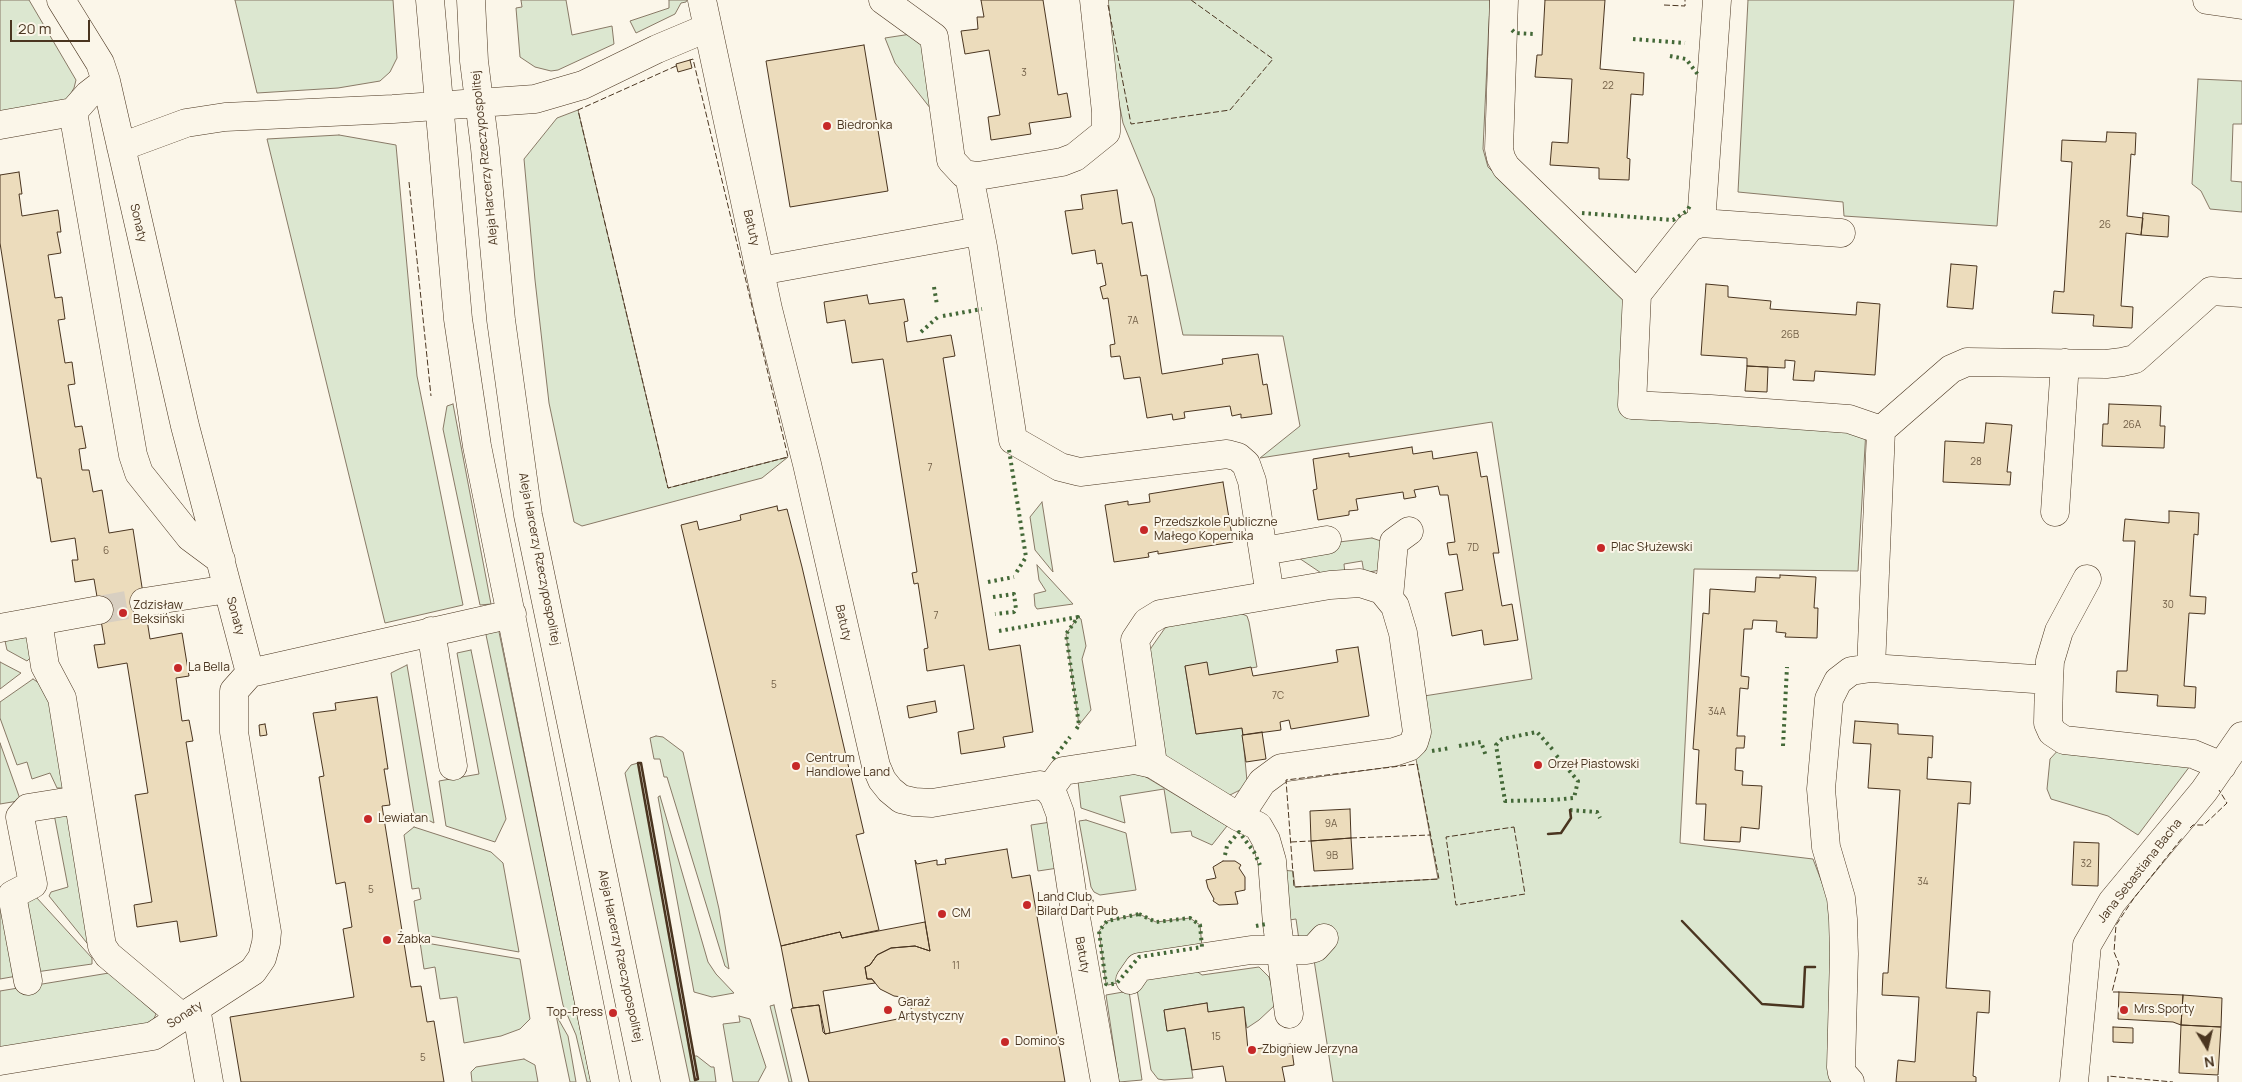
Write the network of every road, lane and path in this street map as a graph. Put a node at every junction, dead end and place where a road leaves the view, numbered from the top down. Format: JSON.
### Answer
{"nodes":[{"id":1,"x":60,"y":0,"type":"edge"},
{"id":2,"x":430,"y":0,"type":"edge"},
{"id":3,"x":471,"y":0,"type":"edge"},
{"id":4,"x":702,"y":0,"type":"edge"},
{"id":5,"x":883,"y":0,"type":"edge"},
{"id":6,"x":1094,"y":0,"type":"edge"},
{"id":7,"x":1504,"y":0,"type":"edge"},
{"id":8,"x":1717,"y":0,"type":"edge"},
{"id":9,"x":2207,"y":0,"type":"edge"},
{"id":10,"x":2242,"y":5,"type":"edge"},
{"id":11,"x":707,"y":28,"type":"junction"},
{"id":12,"x":106,"y":81,"type":"junction"},
{"id":13,"x":480,"y":104,"type":"junction"},
{"id":14,"x":439,"y":106,"type":"junction"},
{"id":15,"x":73,"y":112,"type":"junction"},
{"id":16,"x":0,"y":125,"type":"edge"},
{"id":17,"x":120,"y":147,"type":"junction"},
{"id":18,"x":962,"y":171,"type":"junction"},
{"id":19,"x":1701,"y":223,"type":"junction"},
{"id":20,"x":979,"y":231,"type":"junction"},
{"id":21,"x":1841,"y":233,"type":"dead end"},
{"id":22,"x":760,"y":270,"type":"junction"},
{"id":23,"x":2242,"y":293,"type":"edge"},
{"id":24,"x":1637,"y":294,"type":"junction"},
{"id":25,"x":2065,"y":363,"type":"junction"},
{"id":26,"x":1881,"y":430,"type":"junction"},
{"id":27,"x":2056,"y":512,"type":"dead end"},
{"id":28,"x":1409,"y":531,"type":"dead end"},
{"id":29,"x":1327,"y":540,"type":"dead end"},
{"id":30,"x":1264,"y":550,"type":"junction"},
{"id":31,"x":221,"y":560,"type":"junction"},
{"id":32,"x":2086,"y":579,"type":"dead end"},
{"id":33,"x":228,"y":589,"type":"junction"},
{"id":34,"x":1270,"y":595,"type":"junction"},
{"id":35,"x":1389,"y":597,"type":"junction"},
{"id":36,"x":144,"y":602,"type":"tunnel mouth"},
{"id":37,"x":99,"y":610,"type":"tunnel mouth"},
{"id":38,"x":512,"y":614,"type":"junction"},
{"id":39,"x":38,"y":621,"type":"junction"},
{"id":40,"x":0,"y":628,"type":"edge"},
{"id":41,"x":431,"y":631,"type":"junction"},
{"id":42,"x":1871,"y":668,"type":"junction"},
{"id":43,"x":250,"y":673,"type":"junction"},
{"id":44,"x":2049,"y":680,"type":"junction"},
{"id":45,"x":2242,"y":736,"type":"edge"},
{"id":46,"x":1153,"y":764,"type":"junction"},
{"id":47,"x":453,"y":766,"type":"dead end"},
{"id":48,"x":2222,"y":766,"type":"junction"},
{"id":49,"x":1049,"y":790,"type":"junction"},
{"id":50,"x":78,"y":800,"type":"junction"},
{"id":51,"x":1239,"y":817,"type":"junction"},
{"id":52,"x":1324,"y":938,"type":"dead end"},
{"id":53,"x":1279,"y":951,"type":"junction"},
{"id":54,"x":1130,"y":980,"type":"dead end"},
{"id":55,"x":28,"y":981,"type":"dead end"},
{"id":56,"x":189,"y":1013,"type":"junction"},
{"id":57,"x":1288,"y":1014,"type":"dead end"},
{"id":58,"x":0,"y":1061,"type":"edge"},
{"id":59,"x":209,"y":1082,"type":"edge"},
{"id":60,"x":605,"y":1082,"type":"edge"},
{"id":61,"x":646,"y":1082,"type":"edge"},
{"id":62,"x":1105,"y":1082,"type":"edge"},
{"id":63,"x":1850,"y":1082,"type":"edge"},
{"id":64,"x":2074,"y":1082,"type":"edge"}],
"edges":[{"from":1,"to":12,"type":"street","name":"Sonaty"},
{"from":2,"to":14,"type":"street"},
{"from":3,"to":13,"type":"street","name":"Aleja Harcerzy Rzeczypospolitej"},
{"from":4,"to":11,"type":"street","name":"Batuty"},
{"from":5,"to":18,"type":"street"},
{"from":6,"to":18,"type":"street"},
{"from":7,"to":24,"type":"street"},
{"from":8,"to":19,"type":"street"},
{"from":9,"to":10,"type":"street"},
{"from":11,"to":13,"type":"street"},
{"from":11,"to":22,"type":"street","name":"Batuty"},
{"from":12,"to":15,"type":"street"},
{"from":12,"to":17,"type":"street","name":"Sonaty"},
{"from":13,"to":14,"type":"street"},
{"from":13,"to":61,"type":"street","name":"Aleja Harcerzy Rzeczypospolitej"},
{"from":14,"to":17,"type":"street"},
{"from":14,"to":38,"type":"street"},
{"from":15,"to":16,"type":"street"},
{"from":15,"to":31,"type":"street"},
{"from":17,"to":31,"type":"street","name":"Sonaty"},
{"from":18,"to":20,"type":"street"},
{"from":19,"to":21,"type":"street"},
{"from":19,"to":24,"type":"street"},
{"from":20,"to":22,"type":"street"},
{"from":20,"to":30,"type":"street"},
{"from":22,"to":49,"type":"street","name":"Batuty"},
{"from":23,"to":25,"type":"street"},
{"from":24,"to":26,"type":"street"},
{"from":25,"to":26,"type":"street"},
{"from":25,"to":27,"type":"street"},
{"from":26,"to":42,"type":"street"},
{"from":28,"to":35,"type":"street"},
{"from":29,"to":30,"type":"street"},
{"from":30,"to":34,"type":"street"},
{"from":31,"to":33,"type":"street","name":"Sonaty"},
{"from":32,"to":44,"type":"street"},
{"from":33,"to":36,"type":"street"},
{"from":33,"to":43,"type":"street","name":"Sonaty"},
{"from":34,"to":35,"type":"street"},
{"from":34,"to":46,"type":"street"},
{"from":35,"to":51,"type":"street"},
{"from":37,"to":39,"type":"street"},
{"from":38,"to":41,"type":"street"},
{"from":38,"to":60,"type":"street"},
{"from":39,"to":40,"type":"street"},
{"from":39,"to":50,"type":"street"},
{"from":41,"to":43,"type":"street"},
{"from":41,"to":47,"type":"street"},
{"from":42,"to":44,"type":"street"},
{"from":42,"to":63,"type":"street"},
{"from":43,"to":56,"type":"street","name":"Sonaty"},
{"from":44,"to":48,"type":"street"},
{"from":45,"to":48,"type":"street","name":"Jana Sebastiana Bacha"},
{"from":46,"to":49,"type":"street"},
{"from":46,"to":51,"type":"street"},
{"from":48,"to":64,"type":"street","name":"Jana Sebastiana Bacha"},
{"from":49,"to":62,"type":"street","name":"Batuty"},
{"from":50,"to":55,"type":"street"},
{"from":50,"to":56,"type":"street"},
{"from":51,"to":53,"type":"street"},
{"from":52,"to":53,"type":"street"},
{"from":53,"to":54,"type":"street"},
{"from":53,"to":57,"type":"street"},
{"from":56,"to":58,"type":"street","name":"Sonaty"},
{"from":56,"to":59,"type":"street"}]}
